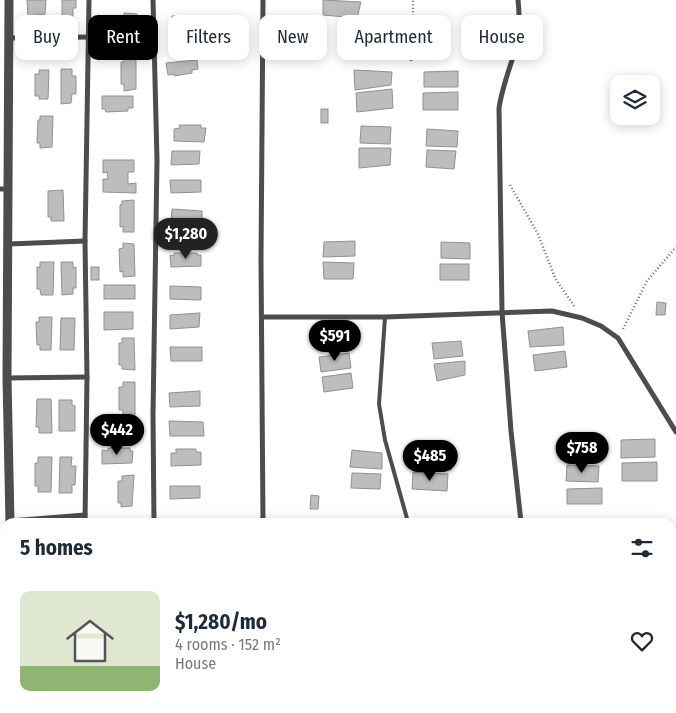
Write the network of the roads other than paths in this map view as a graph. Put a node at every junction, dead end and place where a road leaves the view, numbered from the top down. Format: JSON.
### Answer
{"nodes":[{"id":1,"x":9,"y":0,"type":"edge"},
{"id":2,"x":88,"y":0,"type":"edge"},
{"id":3,"x":153,"y":0,"type":"edge"},
{"id":4,"x":263,"y":0,"type":"edge"},
{"id":5,"x":518,"y":0,"type":"edge"},
{"id":6,"x":88,"y":15,"type":"edge"},
{"id":7,"x":88,"y":37,"type":"edge"},
{"id":8,"x":9,"y":38,"type":"junction"},
{"id":9,"x":89,"y":60,"type":"edge"},
{"id":10,"x":4,"y":189,"type":"edge"},
{"id":11,"x":85,"y":241,"type":"junction"},
{"id":12,"x":9,"y":244,"type":"junction"},
{"id":13,"x":502,"y":312,"type":"junction"},
{"id":14,"x":262,"y":317,"type":"junction"},
{"id":15,"x":385,"y":317,"type":"junction"},
{"id":16,"x":87,"y":377,"type":"junction"},
{"id":17,"x":7,"y":378,"type":"junction"},
{"id":18,"x":676,"y":432,"type":"edge"},
{"id":19,"x":85,"y":515,"type":"joint"},
{"id":20,"x":10,"y":518,"type":"edge"},
{"id":21,"x":53,"y":518,"type":"edge"},
{"id":22,"x":154,"y":518,"type":"edge"},
{"id":23,"x":263,"y":518,"type":"edge"},
{"id":24,"x":407,"y":518,"type":"edge"},
{"id":25,"x":521,"y":518,"type":"edge"}],
"edges":[{"from":1,"to":8,"type":"street"},
{"from":2,"to":6,"type":"street"},
{"from":3,"to":22,"type":"street"},
{"from":4,"to":14,"type":"street"},
{"from":5,"to":13,"type":"street"},
{"from":7,"to":8,"type":"street"},
{"from":8,"to":10,"type":"street"},
{"from":9,"to":11,"type":"street"},
{"from":10,"to":12,"type":"street"},
{"from":11,"to":12,"type":"street"},
{"from":11,"to":16,"type":"street"},
{"from":12,"to":17,"type":"street"},
{"from":13,"to":15,"type":"street"},
{"from":13,"to":18,"type":"street"},
{"from":13,"to":25,"type":"street"},
{"from":14,"to":15,"type":"street"},
{"from":14,"to":23,"type":"street"},
{"from":15,"to":24,"type":"lane"},
{"from":16,"to":17,"type":"street"},
{"from":16,"to":19,"type":"street"},
{"from":17,"to":20,"type":"street"},
{"from":19,"to":21,"type":"street"}]}
